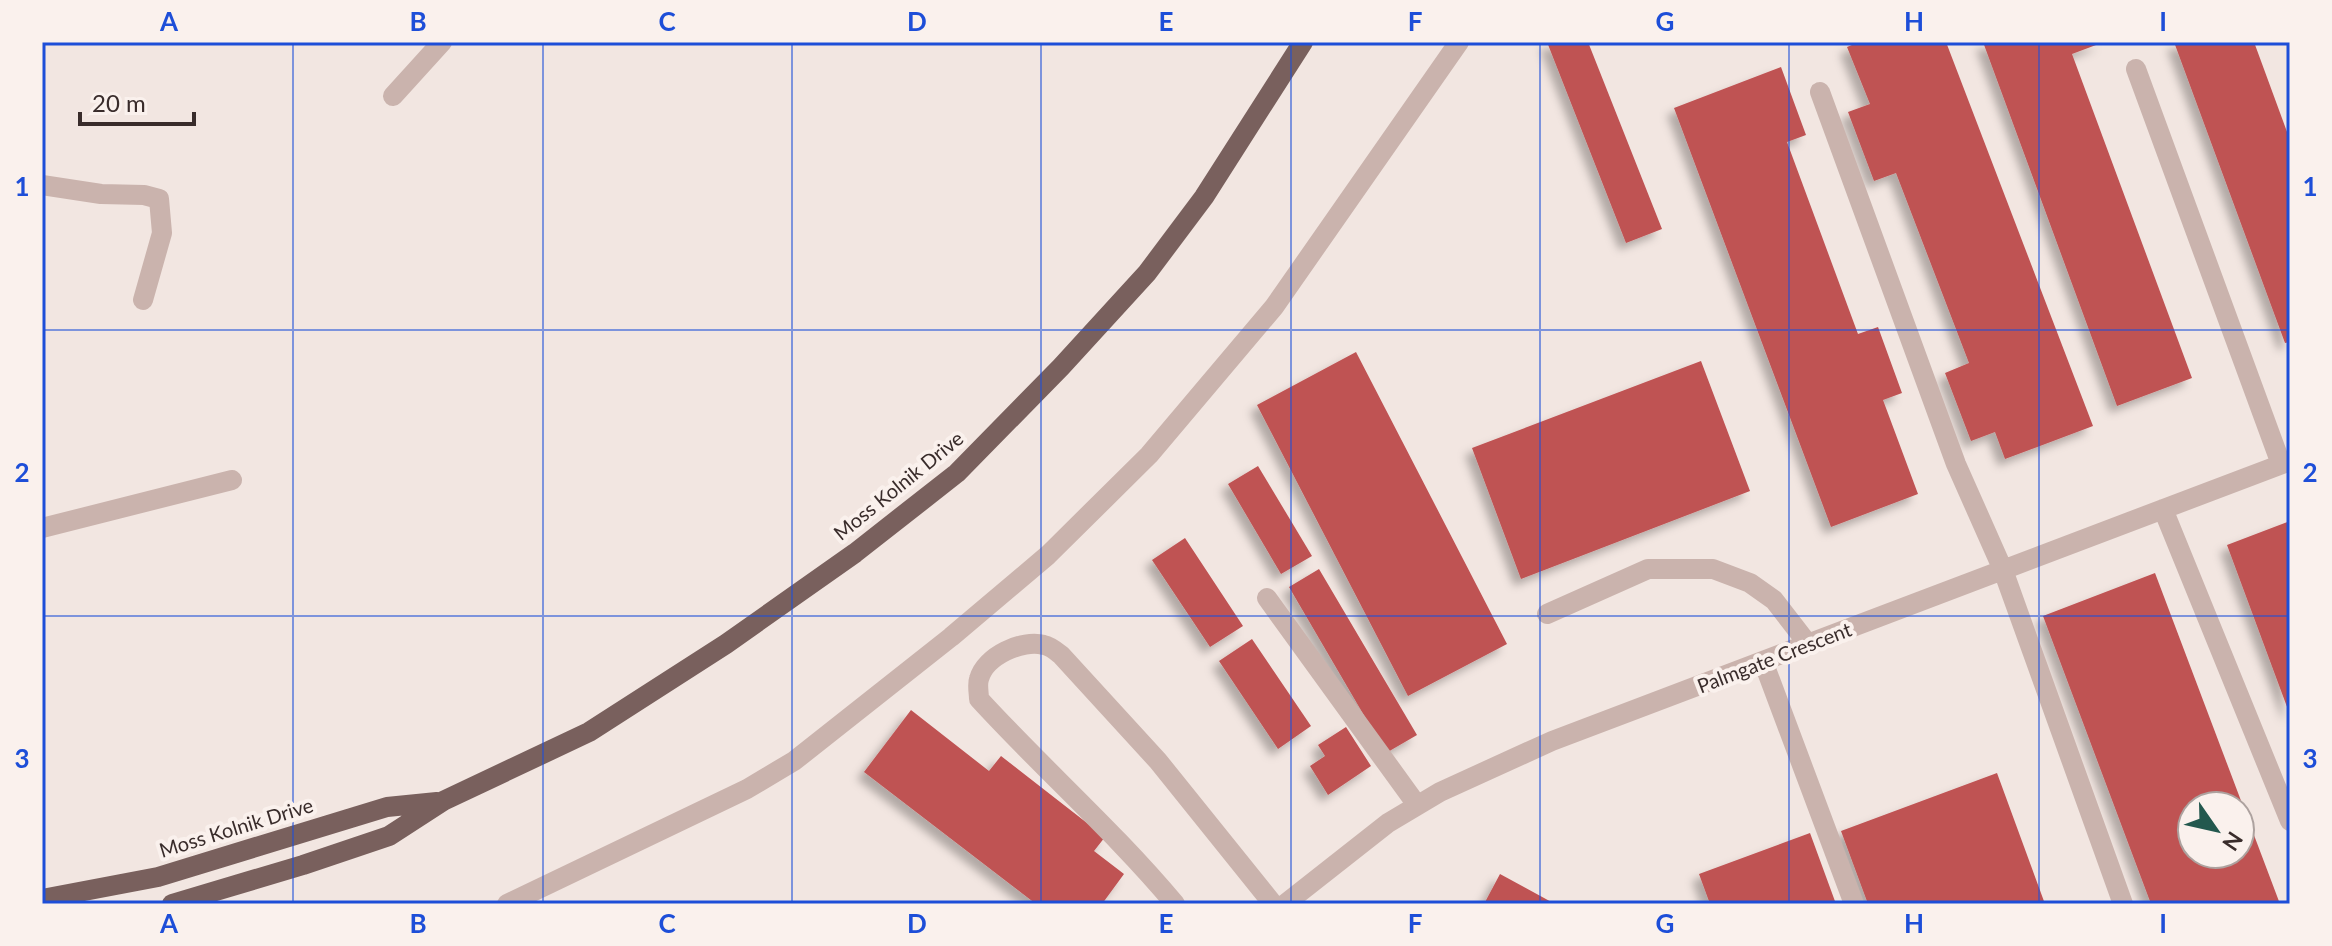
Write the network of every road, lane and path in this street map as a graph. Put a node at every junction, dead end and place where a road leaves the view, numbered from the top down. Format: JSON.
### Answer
{"nodes":[{"id":1,"x":442,"y":42,"type":"edge"},
{"id":2,"x":1303,"y":42,"type":"edge"},
{"id":3,"x":1459,"y":42,"type":"edge"},
{"id":4,"x":2136,"y":69,"type":"dead end"},
{"id":5,"x":1820,"y":92,"type":"dead end"},
{"id":6,"x":393,"y":96,"type":"dead end"},
{"id":7,"x":42,"y":185,"type":"edge"},
{"id":8,"x":143,"y":300,"type":"dead end"},
{"id":9,"x":2286,"y":462,"type":"edge"},
{"id":10,"x":232,"y":480,"type":"dead end"},
{"id":11,"x":2163,"y":509,"type":"junction"},
{"id":12,"x":42,"y":528,"type":"edge"},
{"id":13,"x":2003,"y":570,"type":"junction"},
{"id":14,"x":1267,"y":598,"type":"dead end"},
{"id":15,"x":1547,"y":614,"type":"dead end"},
{"id":16,"x":1808,"y":644,"type":"junction"},
{"id":17,"x":1763,"y":661,"type":"junction"},
{"id":18,"x":443,"y":801,"type":"junction"},
{"id":19,"x":1417,"y":805,"type":"junction"},
{"id":20,"x":2290,"y":821,"type":"edge"},
{"id":21,"x":42,"y":899,"type":"edge"},
{"id":22,"x":172,"y":904,"type":"edge"},
{"id":23,"x":507,"y":904,"type":"edge"},
{"id":24,"x":1175,"y":904,"type":"edge"},
{"id":25,"x":1273,"y":904,"type":"edge"},
{"id":26,"x":1285,"y":904,"type":"edge"},
{"id":27,"x":1854,"y":904,"type":"edge"},
{"id":28,"x":2123,"y":904,"type":"edge"}],
"edges":[{"from":1,"to":6,"type":"street"},
{"from":2,"to":18,"type":"main road","name":"Moss Kolnik Drive"},
{"from":3,"to":23,"type":"street"},
{"from":4,"to":9,"type":"street"},
{"from":5,"to":13,"type":"street"},
{"from":7,"to":8,"type":"street"},
{"from":9,"to":11,"type":"street","name":"Palmgate Crescent"},
{"from":10,"to":12,"type":"street"},
{"from":11,"to":13,"type":"street","name":"Palmgate Crescent"},
{"from":11,"to":20,"type":"street"},
{"from":13,"to":16,"type":"street","name":"Palmgate Crescent"},
{"from":13,"to":28,"type":"street"},
{"from":14,"to":19,"type":"street"},
{"from":15,"to":16,"type":"street"},
{"from":16,"to":17,"type":"street","name":"Palmgate Crescent"},
{"from":17,"to":19,"type":"street","name":"Palmgate Crescent"},
{"from":17,"to":27,"type":"street"},
{"from":18,"to":21,"type":"main road","name":"Moss Kolnik Drive"},
{"from":18,"to":22,"type":"main road","name":"Moss Kolnik Drive"},
{"from":19,"to":26,"type":"street","name":"Palmgate Crescent"},
{"from":24,"to":25,"type":"street"}]}
